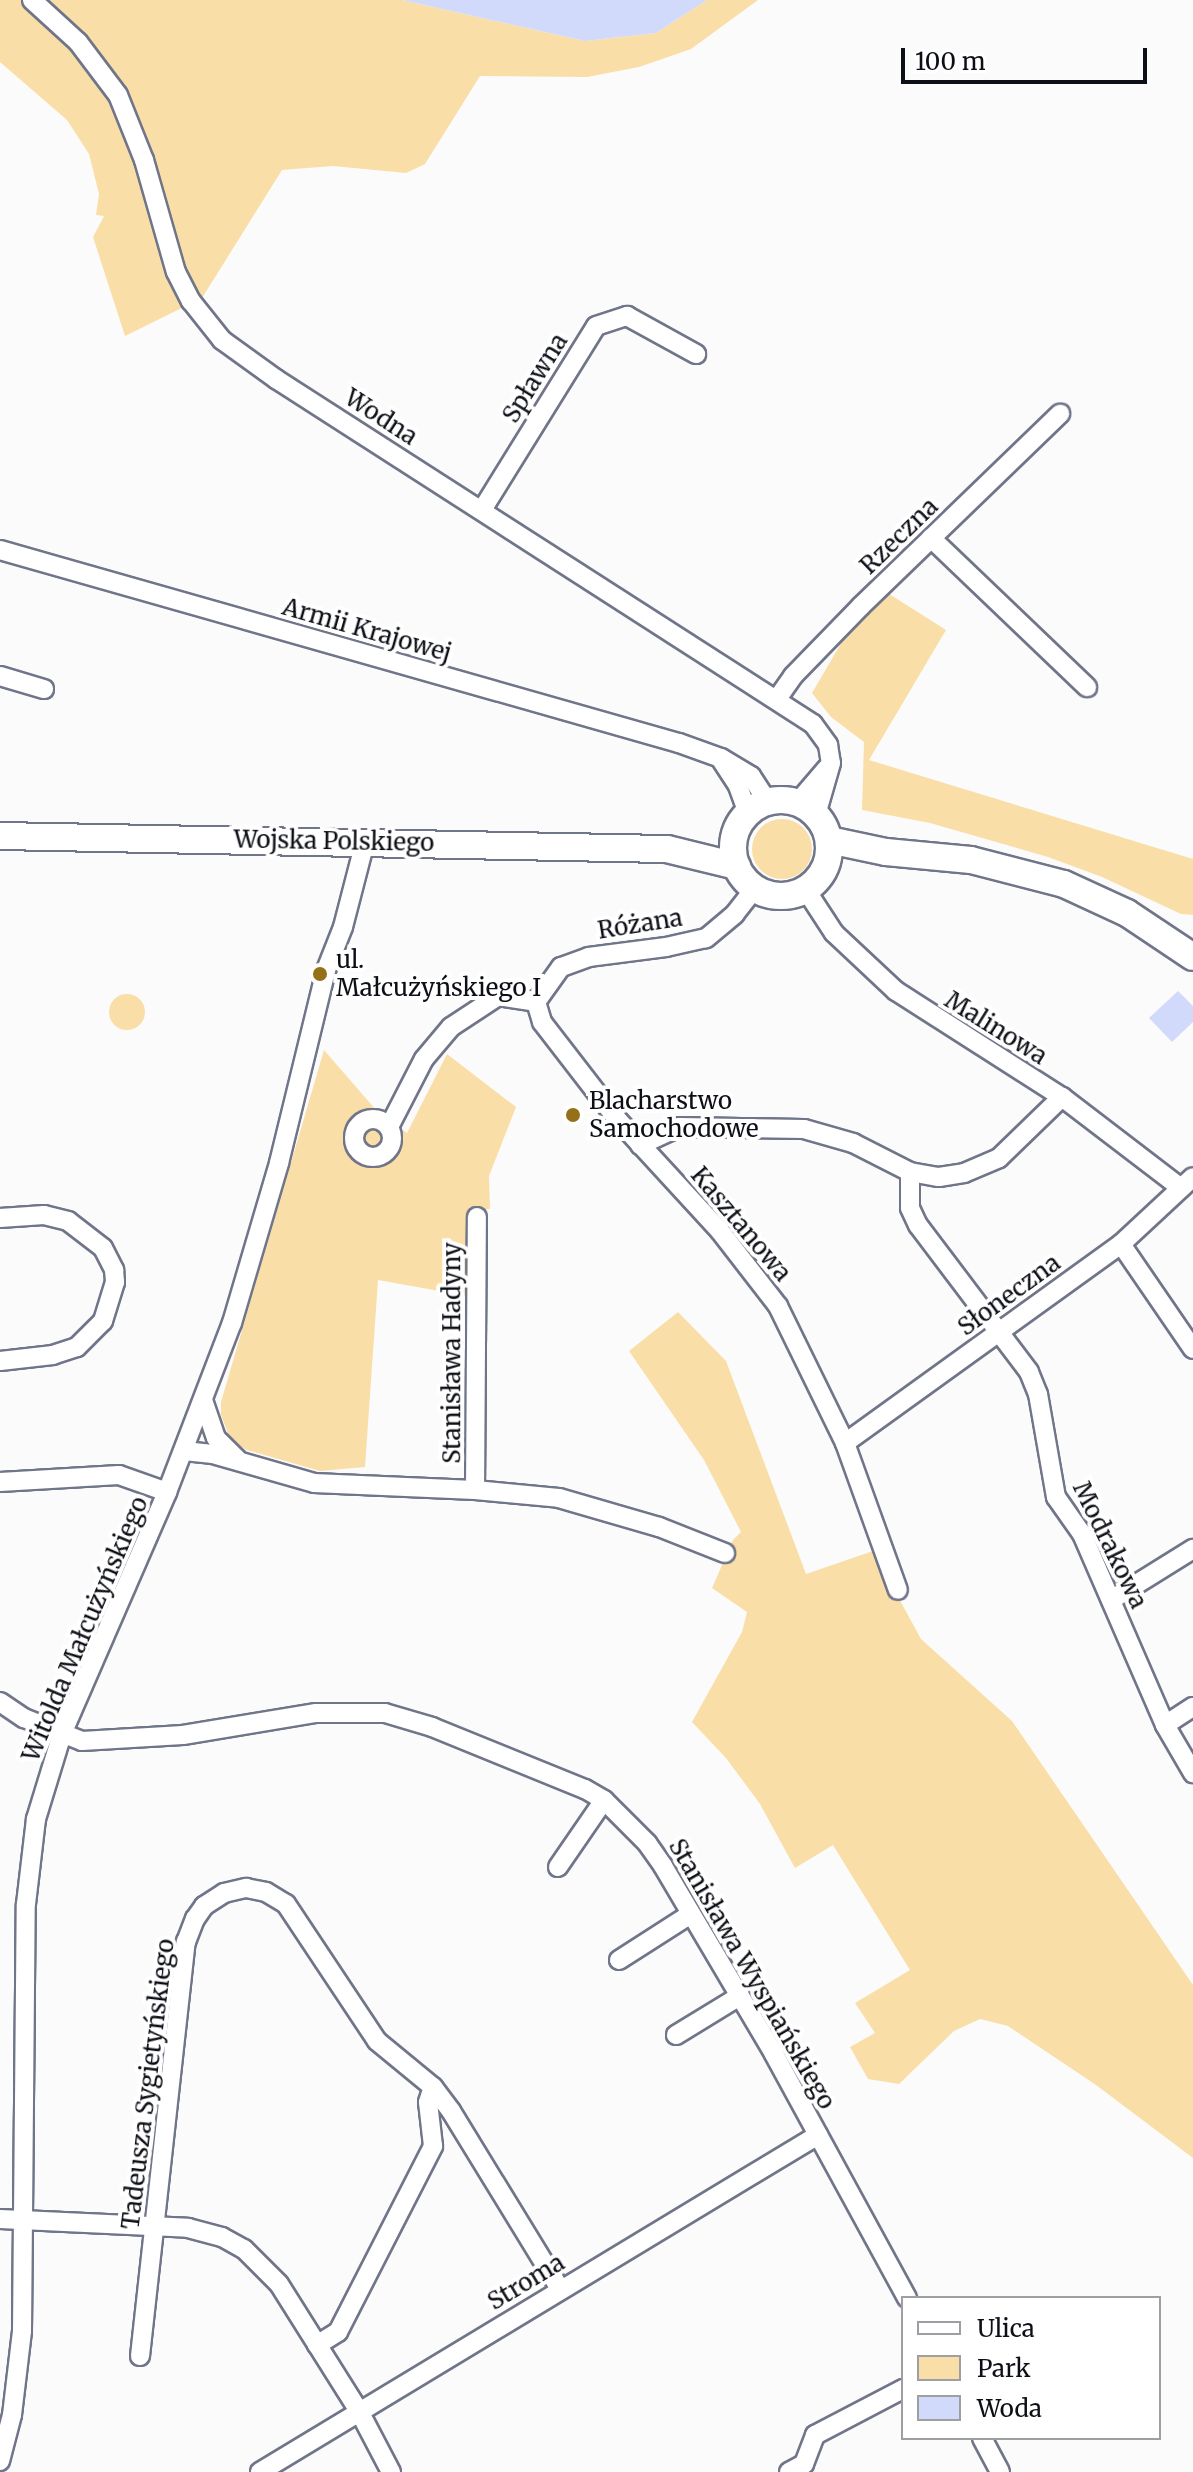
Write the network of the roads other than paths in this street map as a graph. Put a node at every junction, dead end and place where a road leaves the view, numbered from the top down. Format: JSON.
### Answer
{"nodes":[{"id":1,"x":32,"y":0,"type":"edge"},
{"id":2,"x":696,"y":354,"type":"dead end"},
{"id":3,"x":1060,"y":414,"type":"dead end"},
{"id":4,"x":482,"y":510,"type":"junction"},
{"id":5,"x":931,"y":538,"type":"junction"},
{"id":6,"x":0,"y":550,"type":"edge"},
{"id":7,"x":0,"y":676,"type":"edge"},
{"id":8,"x":1087,"y":687,"type":"dead end"},
{"id":9,"x":44,"y":689,"type":"dead end"},
{"id":10,"x":777,"y":699,"type":"junction"},
{"id":11,"x":807,"y":809,"type":"junction"},
{"id":12,"x":750,"y":817,"type":"junction"},
{"id":13,"x":0,"y":836,"type":"edge"},
{"id":14,"x":365,"y":842,"type":"junction"},
{"id":15,"x":667,"y":849,"type":"junction"},
{"id":16,"x":828,"y":853,"type":"junction"},
{"id":17,"x":737,"y":866,"type":"junction"},
{"id":18,"x":755,"y":888,"type":"junction"},
{"id":19,"x":806,"y":890,"type":"junction"},
{"id":20,"x":1193,"y":957,"type":"edge"},
{"id":21,"x":536,"y":1002,"type":"junction"},
{"id":22,"x":1062,"y":1097,"type":"junction"},
{"id":23,"x":389,"y":1127,"type":"dead end"},
{"id":24,"x":640,"y":1145,"type":"junction"},
{"id":25,"x":910,"y":1172,"type":"junction"},
{"id":26,"x":1187,"y":1182,"type":"edge"},
{"id":27,"x":477,"y":1217,"type":"dead end"},
{"id":28,"x":0,"y":1218,"type":"edge"},
{"id":29,"x":1121,"y":1244,"type":"junction"},
{"id":30,"x":999,"y":1332,"type":"junction"},
{"id":31,"x":1193,"y":1349,"type":"edge"},
{"id":32,"x":0,"y":1361,"type":"edge"},
{"id":33,"x":203,"y":1400,"type":"junction"},
{"id":34,"x":845,"y":1443,"type":"junction"},
{"id":35,"x":184,"y":1451,"type":"junction"},
{"id":36,"x":242,"y":1463,"type":"junction"},
{"id":37,"x":0,"y":1482,"type":"edge"},
{"id":38,"x":475,"y":1490,"type":"junction"},
{"id":39,"x":167,"y":1492,"type":"junction"},
{"id":40,"x":1193,"y":1549,"type":"edge"},
{"id":41,"x":725,"y":1553,"type":"dead end"},
{"id":42,"x":898,"y":1590,"type":"dead end"},
{"id":43,"x":1111,"y":1600,"type":"junction"},
{"id":44,"x":0,"y":1702,"type":"edge"},
{"id":45,"x":1193,"y":1707,"type":"edge"},
{"id":46,"x":1165,"y":1725,"type":"junction"},
{"id":47,"x":62,"y":1734,"type":"junction"},
{"id":48,"x":1193,"y":1773,"type":"edge"},
{"id":49,"x":604,"y":1800,"type":"junction"},
{"id":50,"x":558,"y":1867,"type":"dead end"},
{"id":51,"x":691,"y":1914,"type":"junction"},
{"id":52,"x":619,"y":1960,"type":"dead end"},
{"id":53,"x":740,"y":1996,"type":"junction"},
{"id":54,"x":676,"y":2035,"type":"dead end"},
{"id":55,"x":433,"y":2087,"type":"junction"},
{"id":56,"x":818,"y":2135,"type":"junction"},
{"id":57,"x":0,"y":2219,"type":"edge"},
{"id":58,"x":24,"y":2221,"type":"junction"},
{"id":59,"x":155,"y":2226,"type":"junction"},
{"id":60,"x":560,"y":2289,"type":"junction"},
{"id":61,"x":906,"y":2296,"type":"edge"},
{"id":62,"x":317,"y":2345,"type":"junction"},
{"id":63,"x":140,"y":2356,"type":"dead end"},
{"id":64,"x":901,"y":2390,"type":"edge"},
{"id":65,"x":359,"y":2410,"type":"junction"},
{"id":66,"x":6,"y":2413,"type":"edge"},
{"id":67,"x":983,"y":2440,"type":"edge"},
{"id":68,"x":0,"y":2461,"type":"edge"},
{"id":69,"x":260,"y":2472,"type":"edge"},
{"id":70,"x":391,"y":2472,"type":"edge"},
{"id":71,"x":789,"y":2472,"type":"edge"},
{"id":72,"x":1000,"y":2472,"type":"edge"}],
"edges":[{"from":1,"to":4,"type":"street","name":"Wodna"},
{"from":2,"to":4,"type":"street","name":"Spławna"},
{"from":3,"to":5,"type":"street","name":"Rzeczna"},
{"from":4,"to":10,"type":"street","name":"Wodna"},
{"from":5,"to":8,"type":"street"},
{"from":5,"to":10,"type":"street","name":"Rzeczna"},
{"from":6,"to":12,"type":"street","name":"Armii Krajowej"},
{"from":7,"to":9,"type":"street"},
{"from":10,"to":11,"type":"street","name":"Wodna"},
{"from":11,"to":12,"type":"street"},
{"from":11,"to":16,"type":"street"},
{"from":12,"to":15,"type":"street","name":"Wojska Polskiego"},
{"from":12,"to":17,"type":"street"},
{"from":13,"to":14,"type":"street","name":"Wojska Polskiego"},
{"from":14,"to":15,"type":"street","name":"Wojska Polskiego"},
{"from":14,"to":33,"type":"street","name":"Witolda Małcużyńskiego"},
{"from":15,"to":17,"type":"street","name":"Wojska Polskiego"},
{"from":16,"to":19,"type":"street"},
{"from":16,"to":20,"type":"street"},
{"from":17,"to":18,"type":"street"},
{"from":18,"to":19,"type":"street"},
{"from":18,"to":21,"type":"street","name":"Różana"},
{"from":19,"to":22,"type":"street","name":"Malinowa"},
{"from":21,"to":23,"type":"street"},
{"from":21,"to":24,"type":"street","name":"Kasztanowa"},
{"from":22,"to":25,"type":"street"},
{"from":22,"to":26,"type":"street","name":"Malinowa"},
{"from":24,"to":25,"type":"street"},
{"from":24,"to":34,"type":"street","name":"Kasztanowa"},
{"from":25,"to":30,"type":"street","name":"Modrakowa"},
{"from":26,"to":29,"type":"street","name":"Słoneczna"},
{"from":27,"to":38,"type":"street","name":"Stanisława Hadyny"},
{"from":28,"to":32,"type":"street"},
{"from":29,"to":30,"type":"street","name":"Słoneczna"},
{"from":29,"to":31,"type":"street"},
{"from":30,"to":34,"type":"street","name":"Słoneczna"},
{"from":30,"to":43,"type":"street","name":"Modrakowa"},
{"from":33,"to":35,"type":"street","name":"Witolda Małcużyńskiego"},
{"from":33,"to":36,"type":"street"},
{"from":34,"to":42,"type":"street","name":"Kasztanowa"},
{"from":35,"to":36,"type":"street"},
{"from":35,"to":39,"type":"street","name":"Witolda Małcużyńskiego"},
{"from":36,"to":38,"type":"street"},
{"from":37,"to":39,"type":"street"},
{"from":38,"to":41,"type":"street"},
{"from":39,"to":47,"type":"street","name":"Witolda Małcużyńskiego"},
{"from":40,"to":43,"type":"street"},
{"from":43,"to":46,"type":"street","name":"Modrakowa"},
{"from":44,"to":47,"type":"street","name":"Stanisława Wyspiańskiego"},
{"from":45,"to":46,"type":"street"},
{"from":46,"to":48,"type":"street","name":"Modrakowa"},
{"from":47,"to":49,"type":"street","name":"Stanisława Wyspiańskiego"},
{"from":47,"to":58,"type":"street","name":"Witolda Małcużyńskiego"},
{"from":49,"to":50,"type":"street"},
{"from":49,"to":51,"type":"street","name":"Stanisława Wyspiańskiego"},
{"from":51,"to":52,"type":"street"},
{"from":51,"to":53,"type":"street","name":"Stanisława Wyspiańskiego"},
{"from":53,"to":54,"type":"street"},
{"from":53,"to":56,"type":"street","name":"Stanisława Wyspiańskiego"},
{"from":55,"to":59,"type":"street","name":"Tadeusza Sygietyńskiego"},
{"from":55,"to":60,"type":"street","name":"Tadeusza Sygietyńskiego"},
{"from":55,"to":62,"type":"street"},
{"from":56,"to":60,"type":"street","name":"Stroma"},
{"from":56,"to":61,"type":"street","name":"Stanisława Wyspiańskiego"},
{"from":57,"to":58,"type":"street"},
{"from":58,"to":59,"type":"street"},
{"from":58,"to":66,"type":"street","name":"Witolda Małcużyńskiego"},
{"from":59,"to":62,"type":"street"},
{"from":59,"to":63,"type":"street","name":"Tadeusza Sygietyńskiego"},
{"from":60,"to":65,"type":"street","name":"Stroma"},
{"from":62,"to":65,"type":"street"},
{"from":64,"to":71,"type":"street"},
{"from":65,"to":69,"type":"street","name":"Stroma"},
{"from":65,"to":70,"type":"street"},
{"from":66,"to":68,"type":"street","name":"Witolda Małcużyńskiego"},
{"from":67,"to":72,"type":"street"}]}
